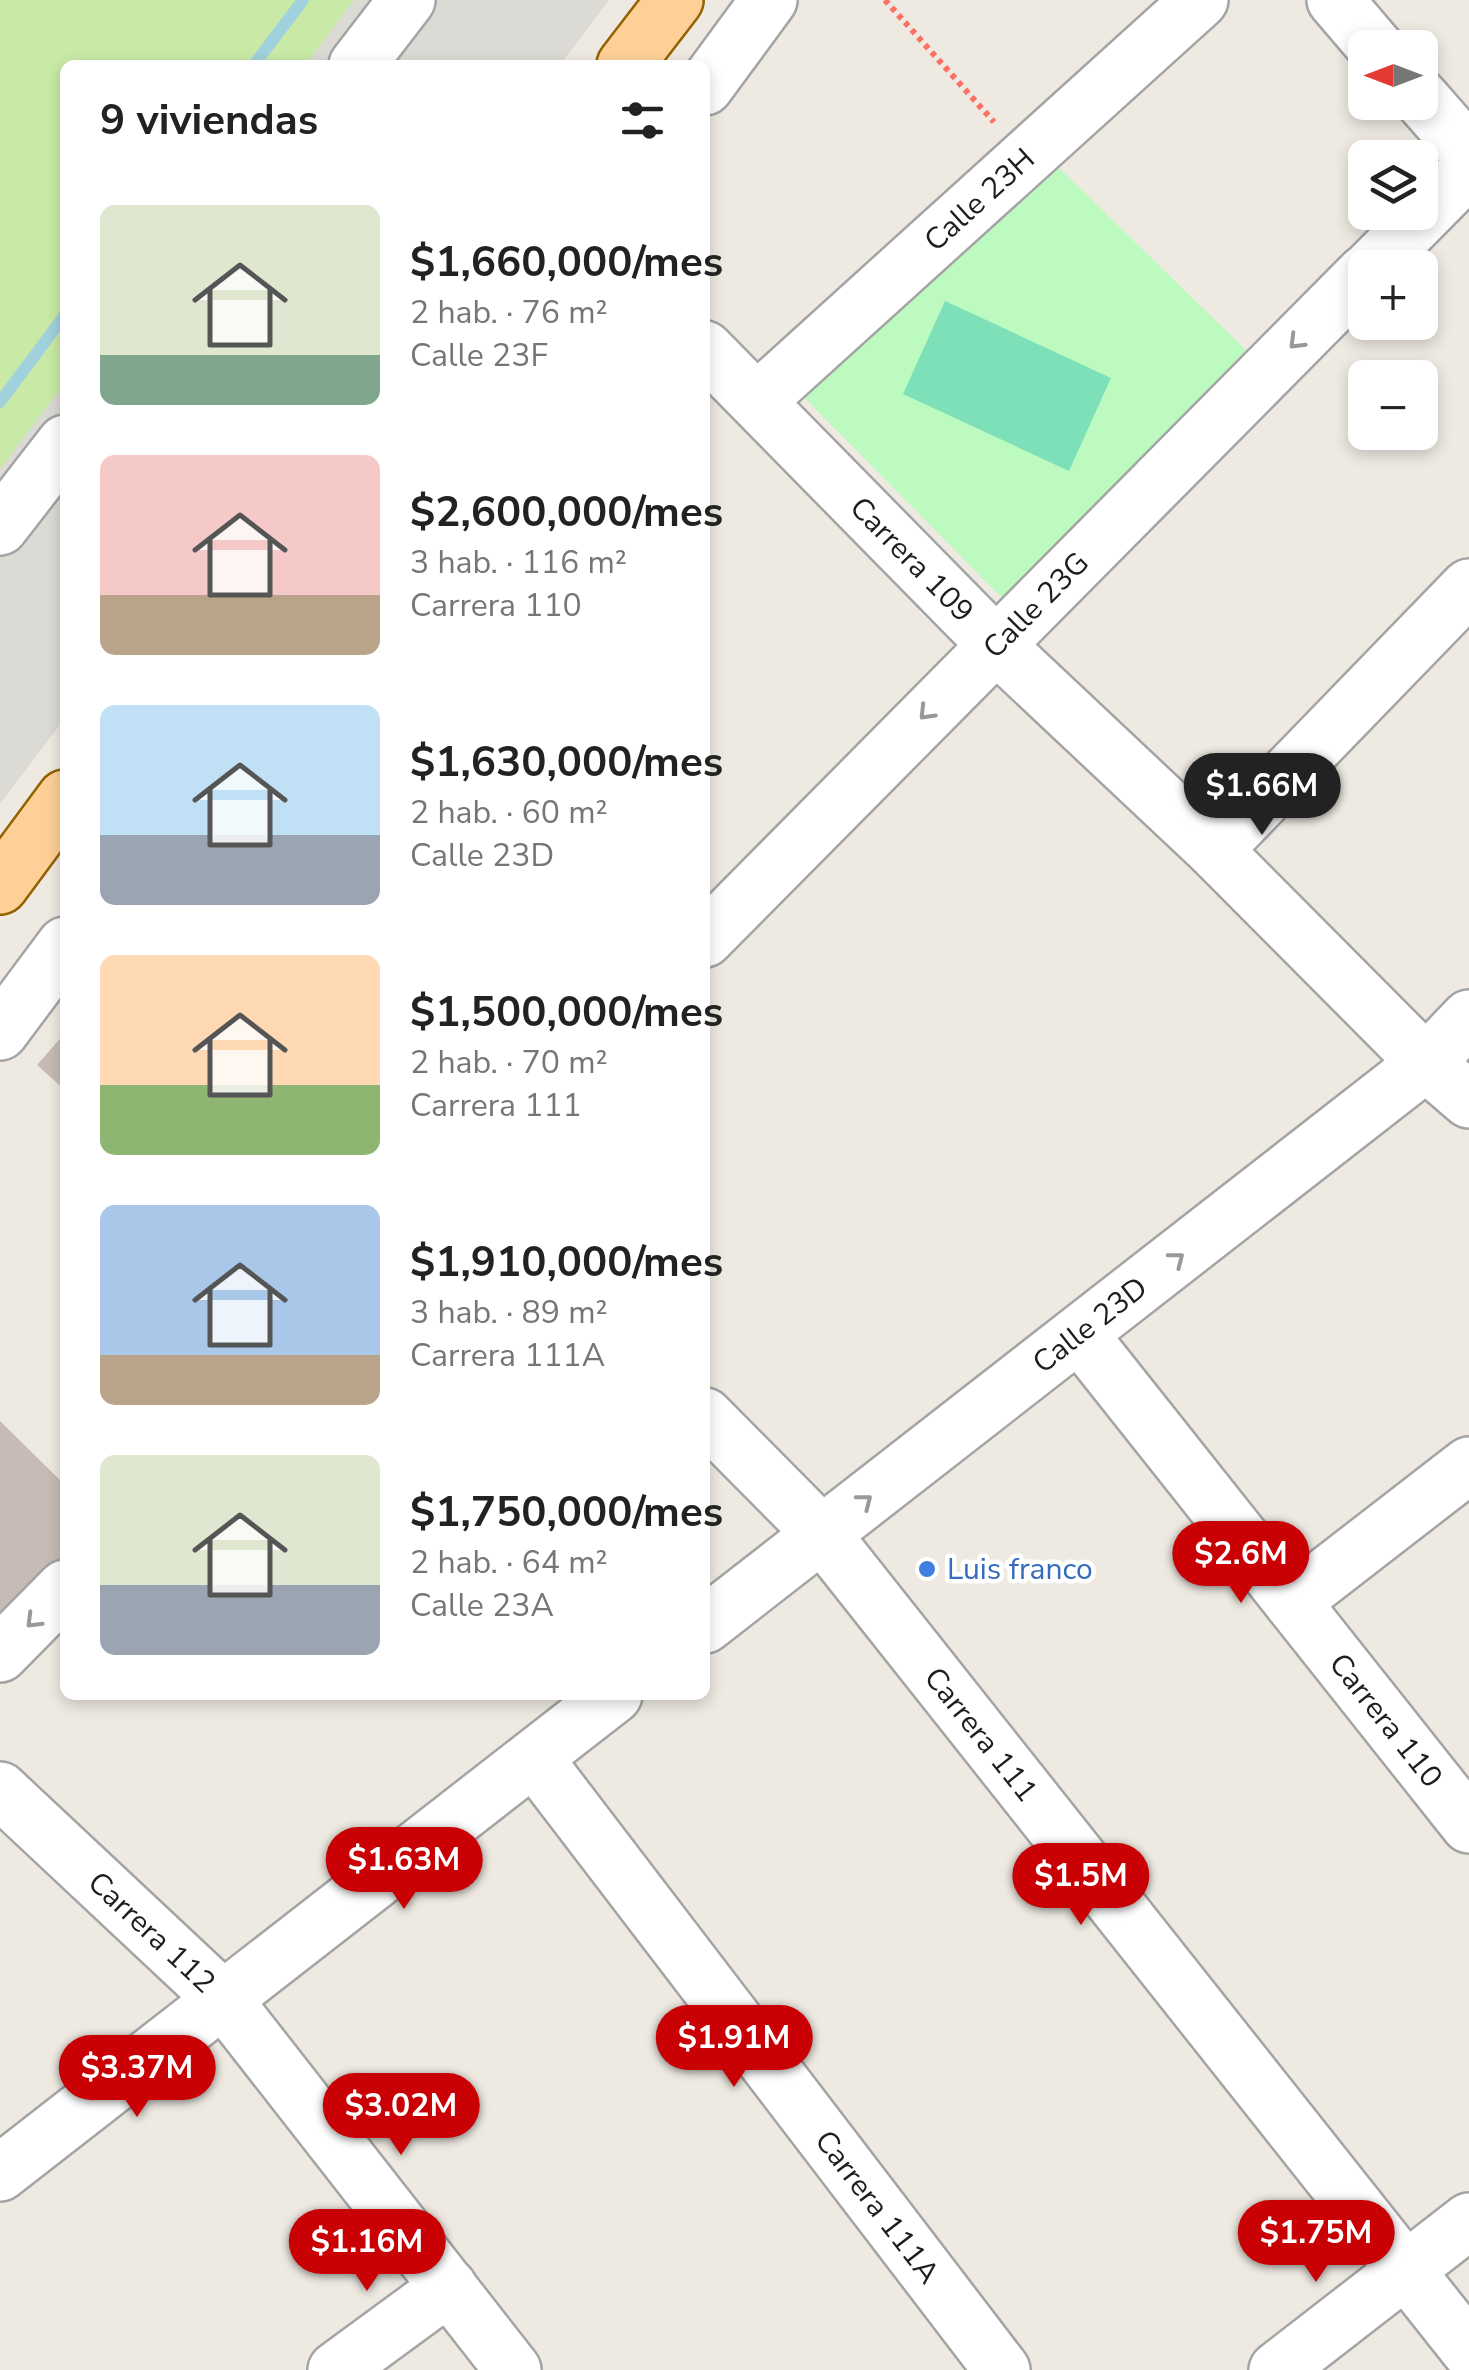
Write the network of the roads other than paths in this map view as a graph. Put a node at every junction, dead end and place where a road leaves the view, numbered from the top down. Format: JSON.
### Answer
{"nodes":[{"id":1,"x":407,"y":0,"type":"edge"},
{"id":2,"x":675,"y":0,"type":"edge"},
{"id":3,"x":769,"y":0,"type":"edge"},
{"id":4,"x":1200,"y":0,"type":"edge"},
{"id":5,"x":1335,"y":0,"type":"edge"},
{"id":6,"x":1361,"y":30,"type":"edge"},
{"id":7,"x":361,"y":60,"type":"edge"},
{"id":8,"x":630,"y":60,"type":"edge"},
{"id":9,"x":710,"y":80,"type":"edge"},
{"id":10,"x":1438,"y":118,"type":"edge"},
{"id":11,"x":1469,"y":153,"type":"edge"},
{"id":12,"x":1469,"y":169,"type":"edge"},
{"id":13,"x":1388,"y":250,"type":"edge"},
{"id":14,"x":1348,"y":290,"type":"edge"},
{"id":15,"x":710,"y":353,"type":"edge"},
{"id":16,"x":758,"y":401,"type":"junction"},
{"id":17,"x":60,"y":449,"type":"edge"},
{"id":18,"x":0,"y":527,"type":"edge"},
{"id":19,"x":1469,"y":587,"type":"edge"},
{"id":20,"x":995,"y":644,"type":"junction"},
{"id":21,"x":60,"y":805,"type":"edge"},
{"id":22,"x":1214,"y":850,"type":"junction"},
{"id":23,"x":0,"y":886,"type":"edge"},
{"id":24,"x":710,"y":934,"type":"edge"},
{"id":25,"x":60,"y":952,"type":"edge"},
{"id":26,"x":1469,"y":1018,"type":"edge"},
{"id":27,"x":0,"y":1032,"type":"edge"},
{"id":28,"x":1426,"y":1063,"type":"junction"},
{"id":29,"x":1469,"y":1100,"type":"edge"},
{"id":30,"x":1080,"y":1335,"type":"junction"},
{"id":31,"x":710,"y":1421,"type":"edge"},
{"id":32,"x":1469,"y":1465,"type":"edge"},
{"id":33,"x":822,"y":1534,"type":"junction"},
{"id":34,"x":60,"y":1593,"type":"edge"},
{"id":35,"x":1292,"y":1602,"type":"junction"},
{"id":36,"x":710,"y":1621,"type":"edge"},
{"id":37,"x":0,"y":1654,"type":"edge"},
{"id":38,"x":608,"y":1700,"type":"edge"},
{"id":39,"x":534,"y":1758,"type":"junction"},
{"id":40,"x":0,"y":1790,"type":"edge"},
{"id":41,"x":1469,"y":1825,"type":"edge"},
{"id":42,"x":222,"y":1999,"type":"junction"},
{"id":43,"x":0,"y":2174,"type":"edge"},
{"id":44,"x":1469,"y":2221,"type":"edge"},
{"id":45,"x":1408,"y":2268,"type":"junction"},
{"id":46,"x":448,"y":2287,"type":"junction"},
{"id":47,"x":1469,"y":2350,"type":"edge"},
{"id":48,"x":336,"y":2370,"type":"edge"},
{"id":49,"x":513,"y":2370,"type":"edge"},
{"id":50,"x":1002,"y":2370,"type":"edge"},
{"id":51,"x":1278,"y":2370,"type":"edge"}],
"edges":[{"from":1,"to":7,"type":"street"},
{"from":2,"to":8,"type":"main road"},
{"from":3,"to":9,"type":"street"},
{"from":4,"to":16,"type":"street","name":"Calle 23H"},
{"from":5,"to":6,"type":"street"},
{"from":10,"to":11,"type":"street"},
{"from":12,"to":13,"type":"street"},
{"from":14,"to":20,"type":"street","name":"Calle 23G","one_way":true},
{"from":15,"to":16,"type":"street","name":"Carrera 109"},
{"from":16,"to":20,"type":"street","name":"Carrera 109"},
{"from":17,"to":18,"type":"street"},
{"from":19,"to":22,"type":"street"},
{"from":20,"to":22,"type":"street","name":"Carrera 109"},
{"from":20,"to":24,"type":"street","name":"Calle 23G","one_way":true},
{"from":21,"to":23,"type":"main road"},
{"from":22,"to":28,"type":"street","name":"Carrera 109"},
{"from":25,"to":27,"type":"street"},
{"from":26,"to":28,"type":"street","name":"Calle 23D"},
{"from":28,"to":29,"type":"street","name":"Carrera 109"},
{"from":30,"to":28,"type":"street","name":"Calle 23D","one_way":true},
{"from":33,"to":30,"type":"street","name":"Calle 23D","one_way":true},
{"from":30,"to":35,"type":"street","name":"Carrera 110"},
{"from":31,"to":33,"type":"street","name":"Carrera 111"},
{"from":32,"to":35,"type":"street"},
{"from":33,"to":36,"type":"street","name":"Calle 23D"},
{"from":33,"to":45,"type":"street","name":"Carrera 111"},
{"from":34,"to":37,"type":"street","one_way":true},
{"from":35,"to":41,"type":"street","name":"Carrera 110"},
{"from":38,"to":39,"type":"street"},
{"from":39,"to":42,"type":"street"},
{"from":39,"to":50,"type":"street","name":"Carrera 111A"},
{"from":40,"to":42,"type":"street","name":"Carrera 112"},
{"from":42,"to":43,"type":"street"},
{"from":42,"to":46,"type":"street","name":"Carrera 112"},
{"from":44,"to":45,"type":"street"},
{"from":45,"to":47,"type":"street","name":"Carrera 111"},
{"from":45,"to":51,"type":"street"},
{"from":46,"to":48,"type":"street"},
{"from":46,"to":49,"type":"street","name":"Carrera 112"}]}
